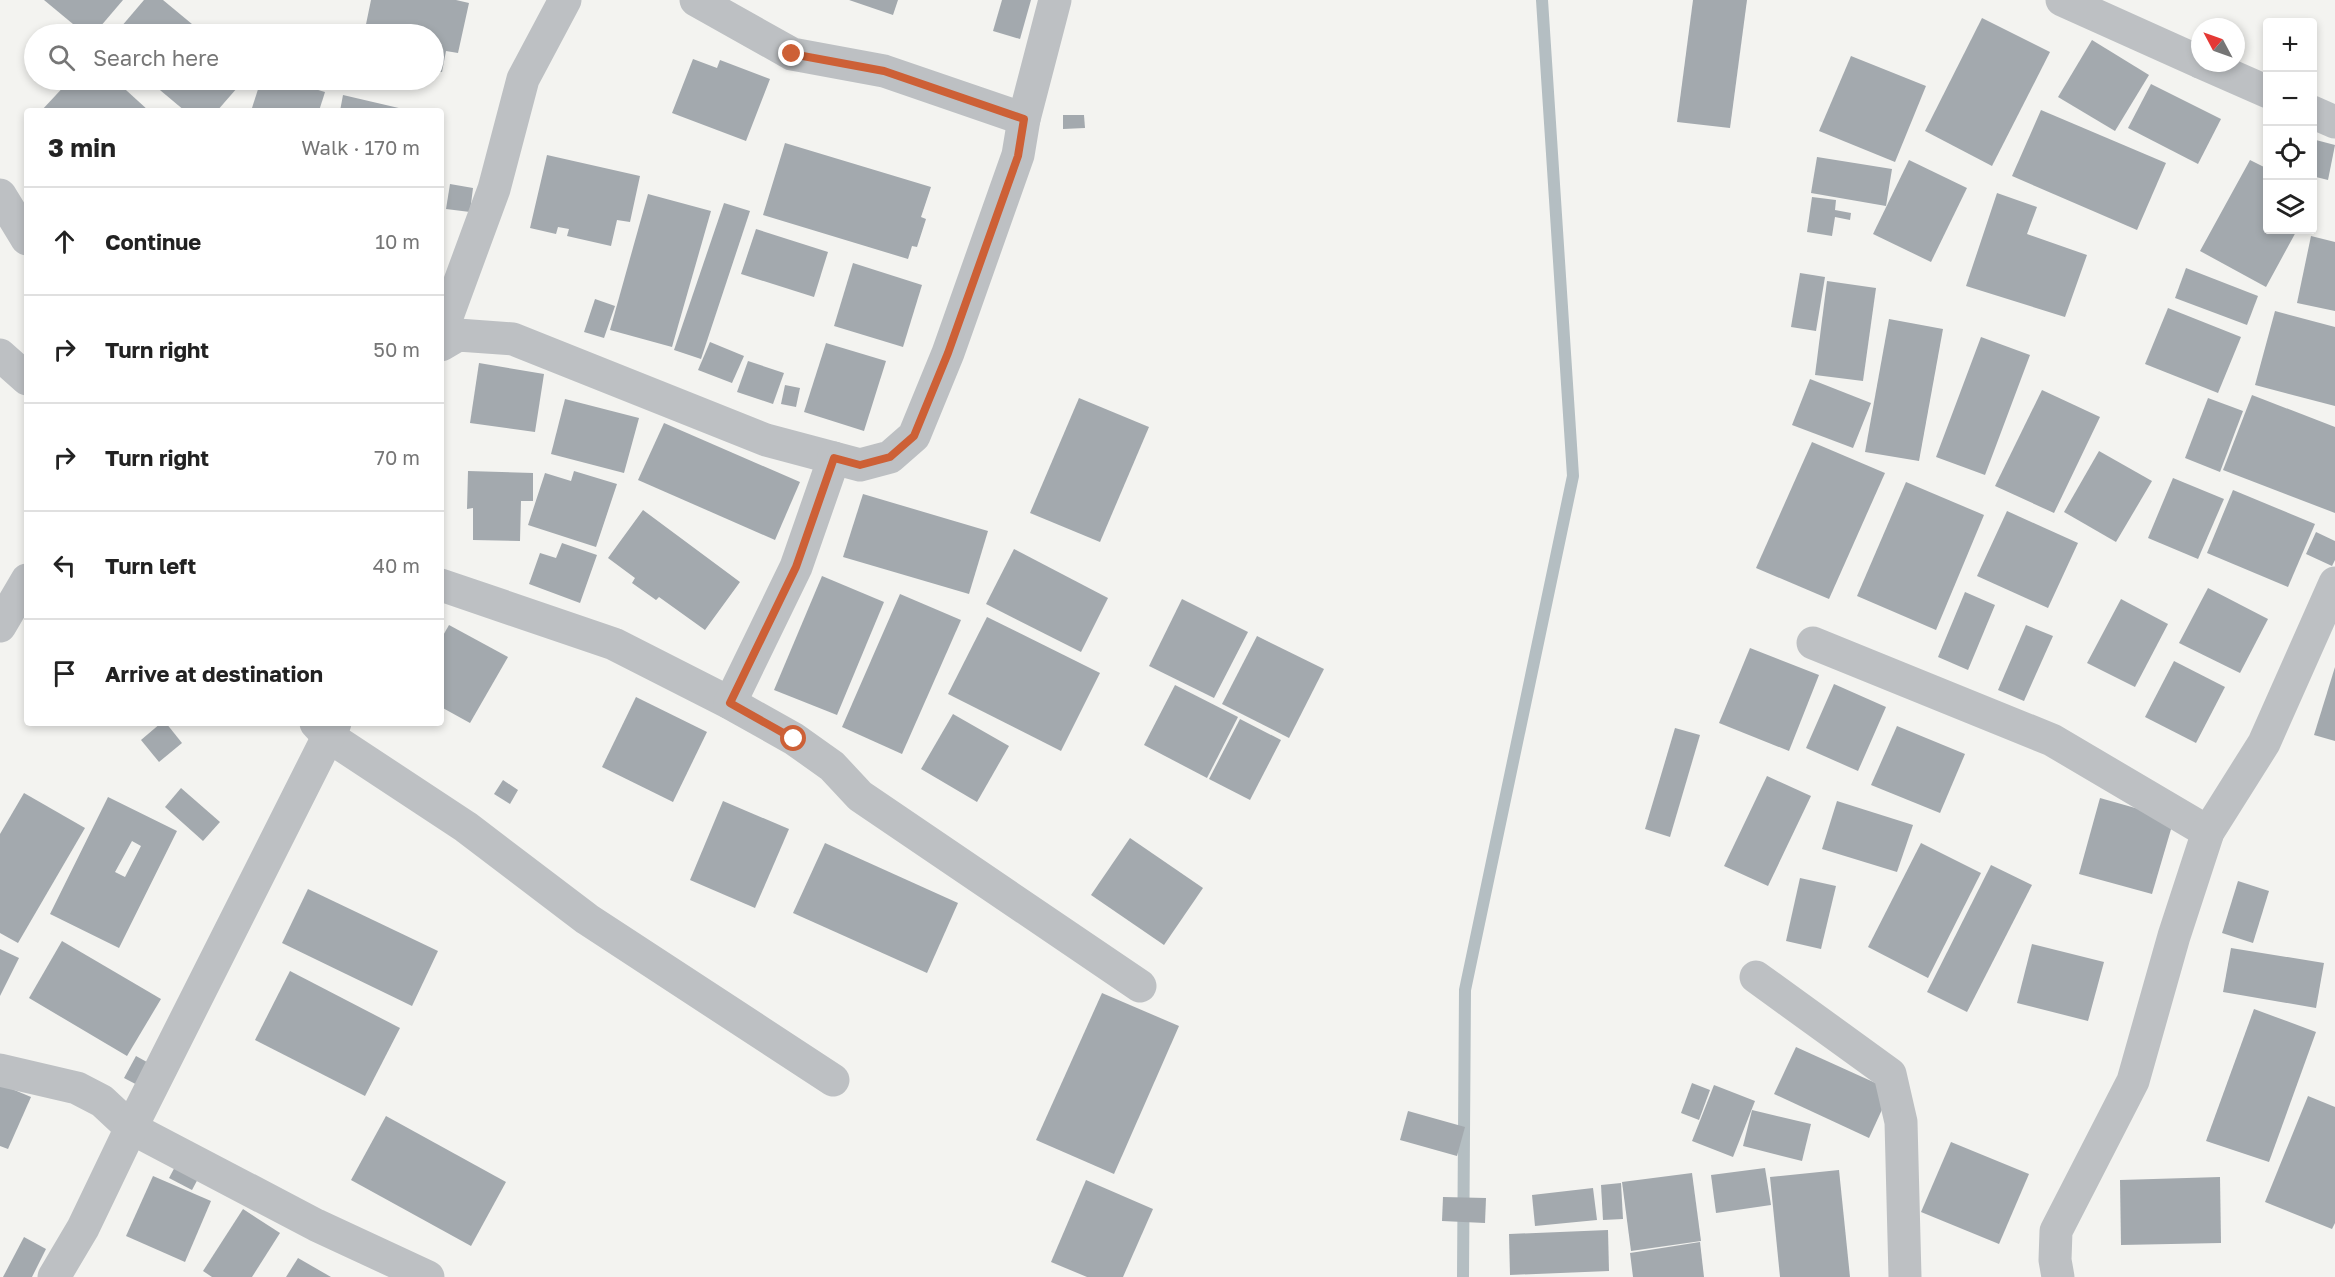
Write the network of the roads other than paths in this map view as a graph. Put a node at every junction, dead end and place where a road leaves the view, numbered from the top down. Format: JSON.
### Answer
{"nodes":[{"id":1,"x":565,"y":0,"type":"edge"},
{"id":2,"x":696,"y":0,"type":"edge"},
{"id":3,"x":1054,"y":0,"type":"edge"},
{"id":4,"x":2062,"y":0,"type":"edge"},
{"id":5,"x":2191,"y":58,"type":"edge"},
{"id":6,"x":2223,"y":72,"type":"edge"},
{"id":7,"x":2263,"y":90,"type":"edge"},
{"id":8,"x":2317,"y":114,"type":"edge"},
{"id":9,"x":1024,"y":119,"type":"junction"},
{"id":10,"x":2335,"y":122,"type":"edge"},
{"id":11,"x":444,"y":325,"type":"edge"},
{"id":12,"x":444,"y":343,"type":"edge"},
{"id":13,"x":0,"y":355,"type":"edge"},
{"id":14,"x":24,"y":377,"type":"edge"},
{"id":15,"x":834,"y":458,"type":"junction"},
{"id":16,"x":2335,"y":583,"type":"edge"},
{"id":17,"x":24,"y":585,"type":"edge"},
{"id":18,"x":444,"y":586,"type":"edge"},
{"id":19,"x":0,"y":626,"type":"edge"},
{"id":20,"x":1813,"y":644,"type":"dead end"},
{"id":21,"x":730,"y":703,"type":"junction"},
{"id":22,"x":327,"y":728,"type":"edge"},
{"id":23,"x":2208,"y":832,"type":"junction"},
{"id":24,"x":1756,"y":978,"type":"dead end"},
{"id":25,"x":1140,"y":986,"type":"dead end"},
{"id":26,"x":0,"y":1070,"type":"edge"},
{"id":27,"x":833,"y":1080,"type":"dead end"},
{"id":28,"x":131,"y":1128,"type":"junction"},
{"id":29,"x":54,"y":1277,"type":"edge"},
{"id":30,"x":428,"y":1277,"type":"edge"},
{"id":31,"x":1905,"y":1277,"type":"edge"},
{"id":32,"x":2058,"y":1277,"type":"edge"}],
"edges":[{"from":1,"to":11,"type":"street"},
{"from":2,"to":9,"type":"street"},
{"from":3,"to":9,"type":"street"},
{"from":4,"to":5,"type":"street"},
{"from":6,"to":7,"type":"street"},
{"from":8,"to":10,"type":"street"},
{"from":9,"to":15,"type":"street"},
{"from":12,"to":15,"type":"street"},
{"from":13,"to":14,"type":"street"},
{"from":15,"to":21,"type":"street"},
{"from":16,"to":23,"type":"street"},
{"from":17,"to":19,"type":"street"},
{"from":18,"to":21,"type":"street"},
{"from":20,"to":23,"type":"street"},
{"from":21,"to":25,"type":"street"},
{"from":22,"to":27,"type":"street"},
{"from":22,"to":28,"type":"street"},
{"from":23,"to":32,"type":"street"},
{"from":24,"to":31,"type":"street"},
{"from":26,"to":28,"type":"street"},
{"from":28,"to":29,"type":"street"},
{"from":28,"to":30,"type":"street"}]}
